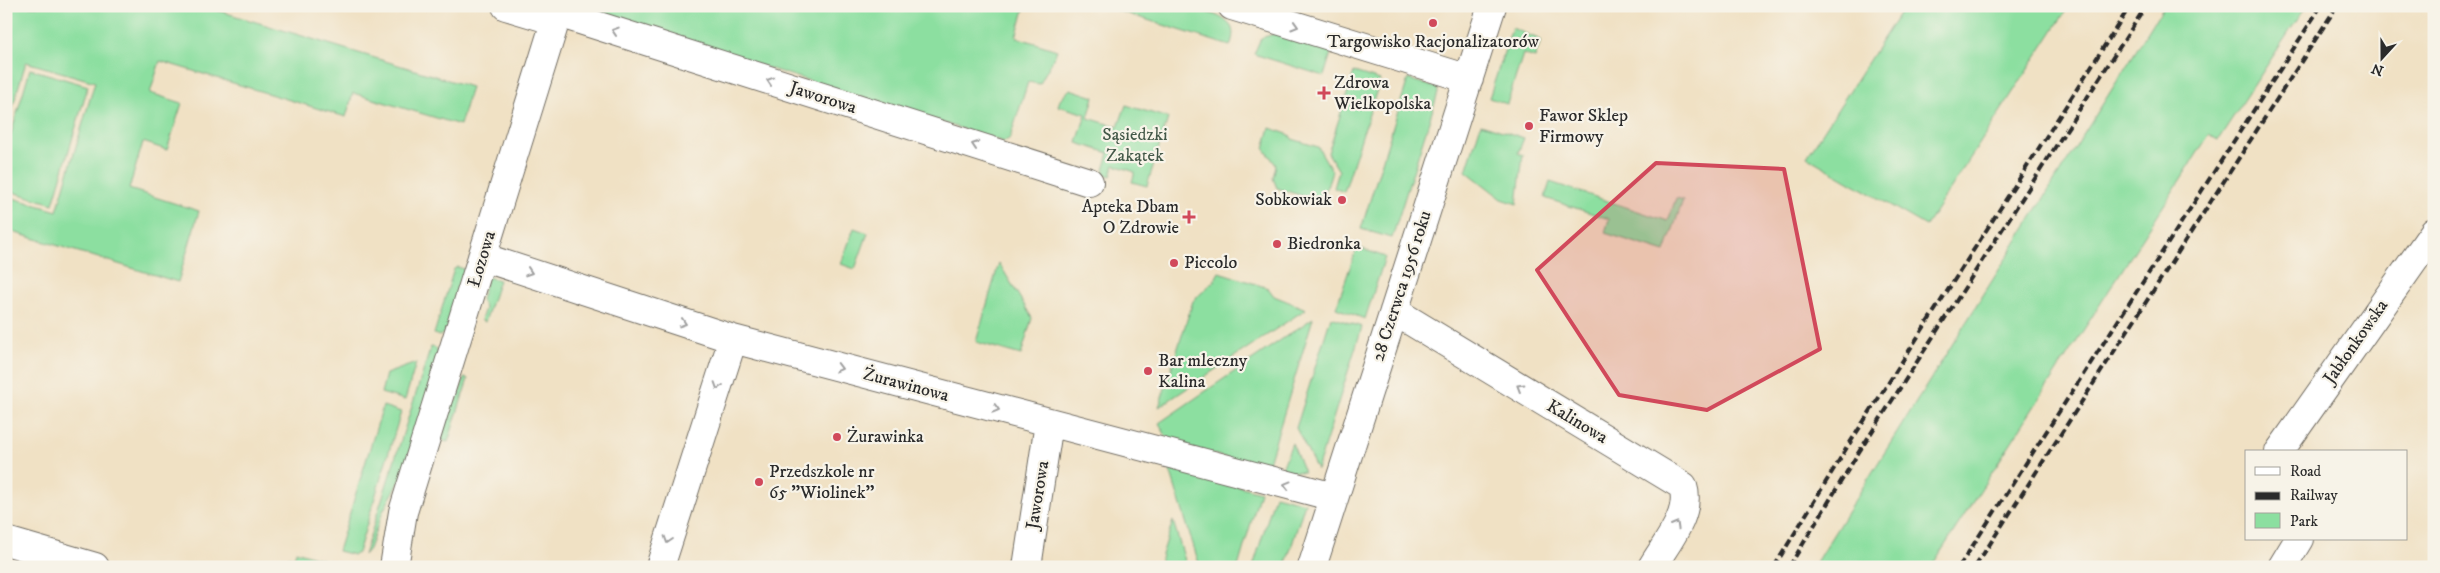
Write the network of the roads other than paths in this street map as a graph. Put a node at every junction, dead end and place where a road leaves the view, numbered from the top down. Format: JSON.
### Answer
{"nodes":[{"id":1,"x":506,"y":6,"type":"edge"},
{"id":2,"x":1232,"y":6,"type":"edge"},
{"id":3,"x":1492,"y":6,"type":"edge"},
{"id":4,"x":558,"y":13,"type":"edge"},
{"id":5,"x":1469,"y":79,"type":"junction"},
{"id":6,"x":1089,"y":182,"type":"dead end"},
{"id":7,"x":2434,"y":232,"type":"edge"},
{"id":8,"x":482,"y":257,"type":"junction"},
{"id":9,"x":1394,"y":311,"type":"junction"},
{"id":10,"x":733,"y":339,"type":"junction"},
{"id":11,"x":1049,"y":423,"type":"junction"},
{"id":12,"x":2280,"y":450,"type":"edge"},
{"id":13,"x":1334,"y":497,"type":"junction"},
{"id":14,"x":403,"y":512,"type":"junction"},
{"id":15,"x":2298,"y":540,"type":"edge"},
{"id":16,"x":6,"y":541,"type":"edge"},
{"id":17,"x":95,"y":567,"type":"edge"},
{"id":18,"x":376,"y":567,"type":"edge"},
{"id":19,"x":394,"y":567,"type":"edge"},
{"id":20,"x":660,"y":567,"type":"edge"},
{"id":21,"x":1027,"y":567,"type":"edge"},
{"id":22,"x":1312,"y":567,"type":"edge"},
{"id":23,"x":1652,"y":567,"type":"edge"},
{"id":24,"x":2282,"y":567,"type":"edge"}],
"edges":[{"from":1,"to":4,"type":"street","name":"Jaworowa"},
{"from":2,"to":5,"type":"street","one_way":true},
{"from":3,"to":5,"type":"street","name":"28 Czerwca 1956 roku"},
{"from":6,"to":4,"type":"street","name":"Jaworowa","one_way":true},
{"from":4,"to":8,"type":"street","name":"Łozowa"},
{"from":5,"to":9,"type":"street","name":"28 Czerwca 1956 roku"},
{"from":7,"to":12,"type":"street","name":"Jabłonkowska"},
{"from":8,"to":10,"type":"street","name":"Żurawinowa","one_way":true},
{"from":8,"to":14,"type":"street","name":"Łozowa"},
{"from":9,"to":13,"type":"street","name":"28 Czerwca 1956 roku"},
{"from":23,"to":9,"type":"street","name":"Kalinowa","one_way":true},
{"from":10,"to":11,"type":"street","name":"Żurawinowa","one_way":true},
{"from":10,"to":20,"type":"street","one_way":true},
{"from":13,"to":11,"type":"street","name":"Żurawinowa","one_way":true},
{"from":11,"to":21,"type":"street","name":"Jaworowa"},
{"from":13,"to":22,"type":"street","name":"28 Czerwca 1956 roku"},
{"from":14,"to":18,"type":"street","name":"Łozowa"},
{"from":14,"to":19,"type":"street","name":"Łozowa"},
{"from":15,"to":24,"type":"street"},
{"from":16,"to":17,"type":"street"}]}
